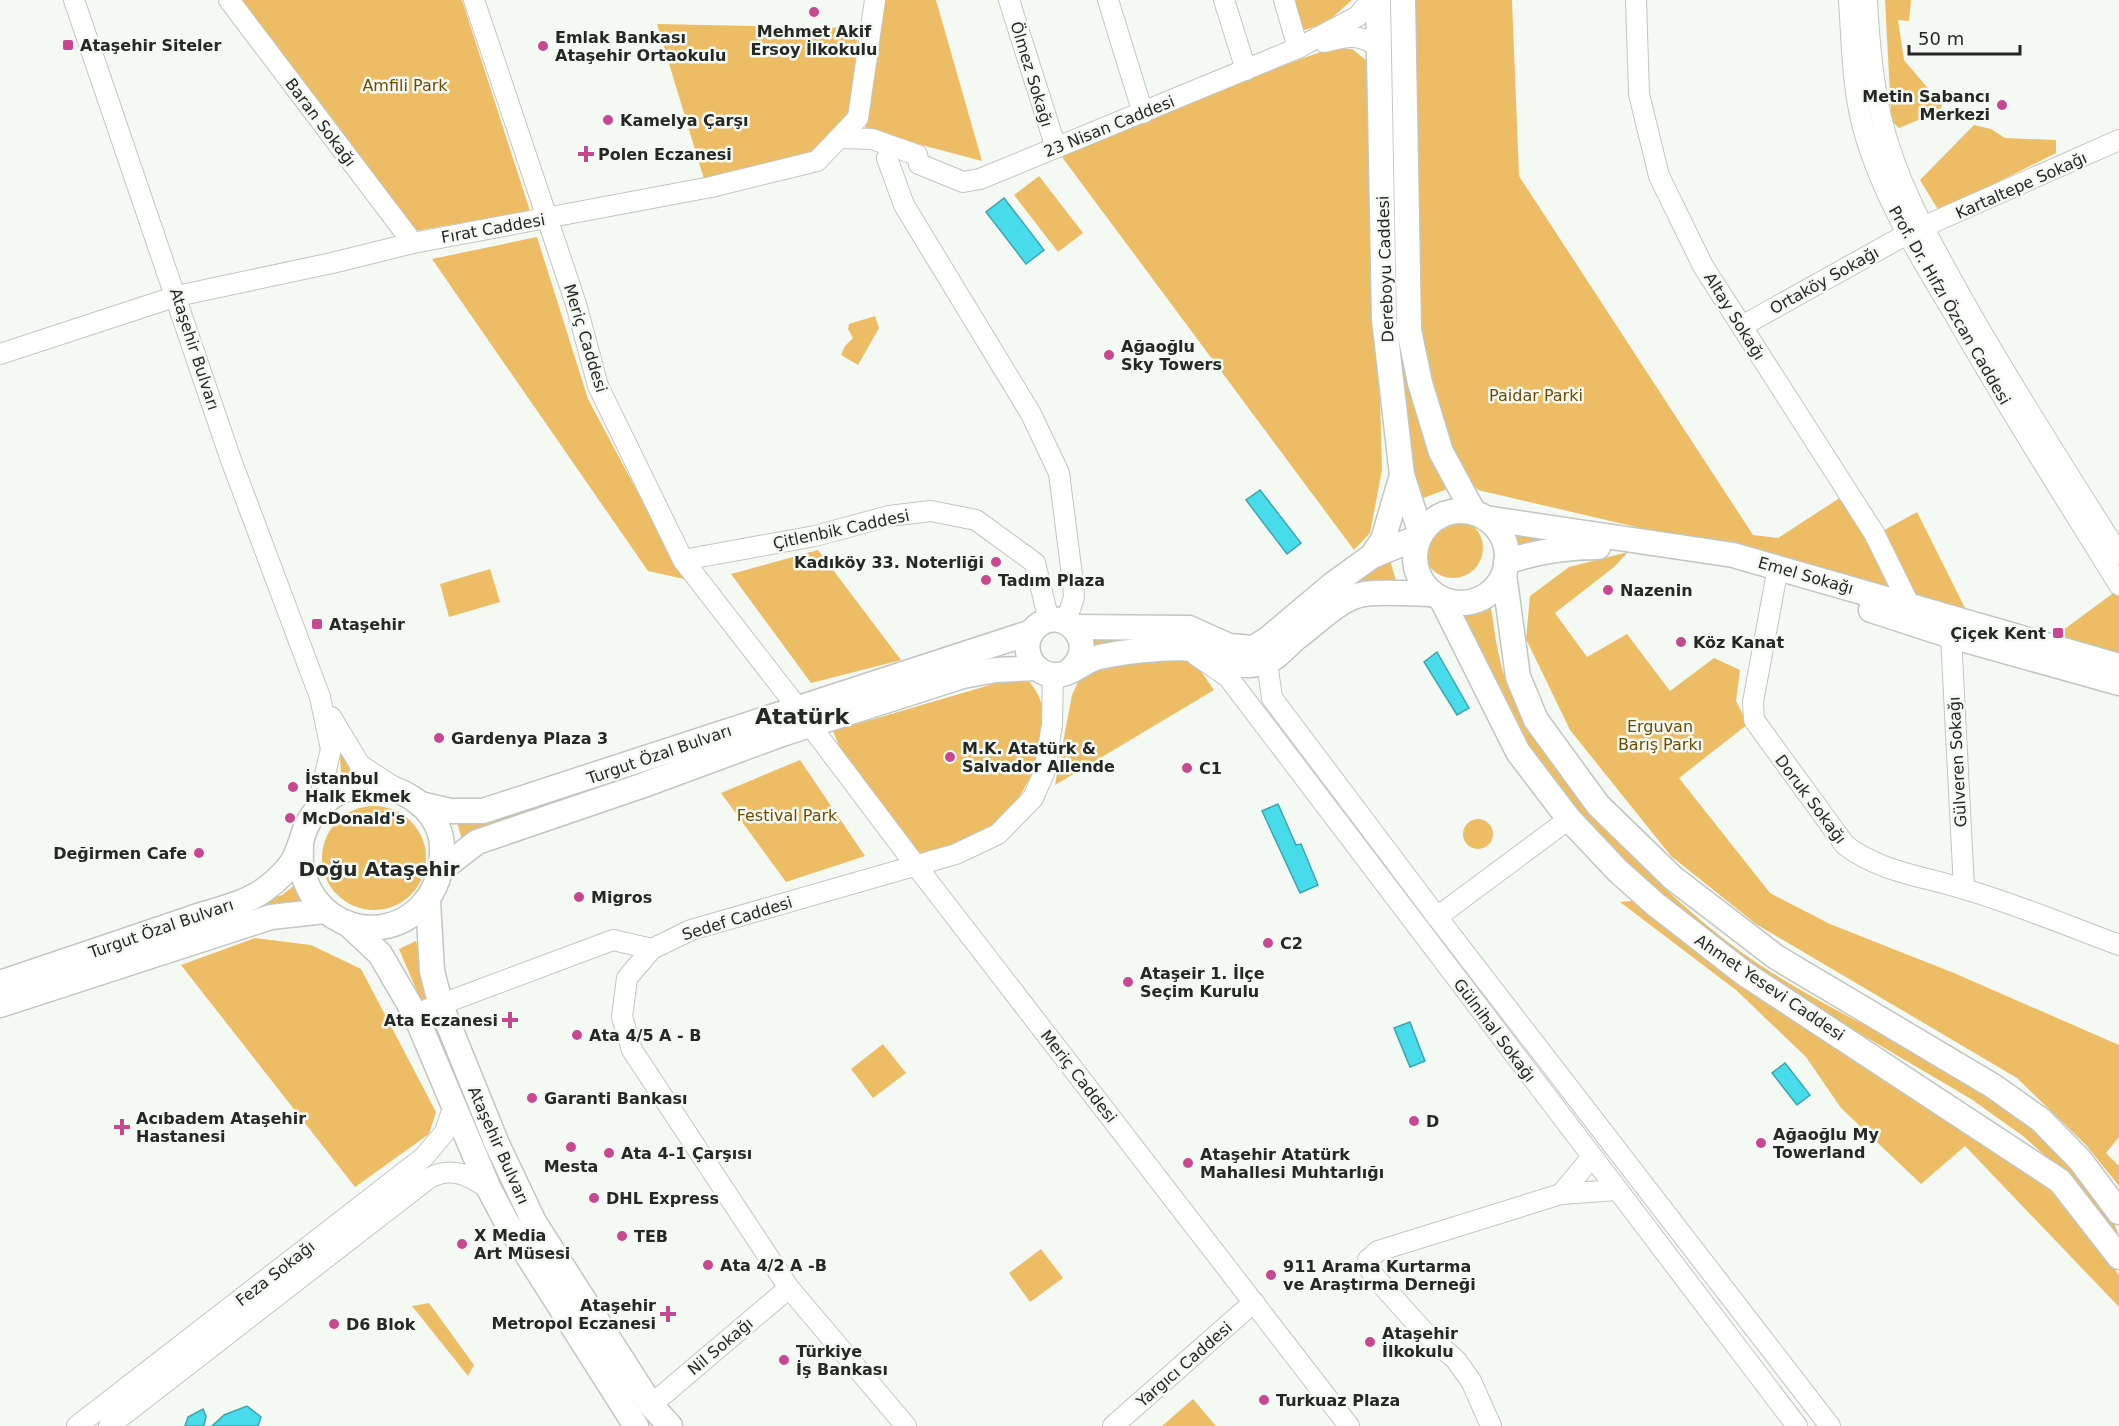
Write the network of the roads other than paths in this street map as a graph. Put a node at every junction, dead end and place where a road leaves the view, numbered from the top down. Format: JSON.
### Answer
{"nodes":[{"id":1,"x":75,"y":0,"type":"edge"},
{"id":2,"x":229,"y":0,"type":"edge"},
{"id":3,"x":474,"y":0,"type":"edge"},
{"id":4,"x":875,"y":0,"type":"edge"},
{"id":5,"x":1009,"y":0,"type":"edge"},
{"id":6,"x":1108,"y":0,"type":"edge"},
{"id":7,"x":1224,"y":0,"type":"edge"},
{"id":8,"x":1284,"y":0,"type":"edge"},
{"id":9,"x":1371,"y":0,"type":"edge"},
{"id":10,"x":1378,"y":0,"type":"edge"},
{"id":11,"x":1403,"y":0,"type":"edge"},
{"id":12,"x":1636,"y":0,"type":"edge"},
{"id":13,"x":1849,"y":0,"type":"edge"},
{"id":14,"x":1867,"y":0,"type":"edge"},
{"id":15,"x":1379,"y":46,"type":"junction"},
{"id":16,"x":1298,"y":48,"type":"junction"},
{"id":17,"x":1246,"y":70,"type":"junction"},
{"id":18,"x":1143,"y":113,"type":"junction"},
{"id":19,"x":841,"y":138,"type":"junction"},
{"id":20,"x":2119,"y":140,"type":"edge"},
{"id":21,"x":1056,"y":148,"type":"junction"},
{"id":22,"x":887,"y":158,"type":"junction"},
{"id":23,"x":919,"y":164,"type":"junction"},
{"id":24,"x":548,"y":218,"type":"junction"},
{"id":25,"x":1915,"y":231,"type":"junction"},
{"id":26,"x":413,"y":243,"type":"junction"},
{"id":27,"x":177,"y":296,"type":"junction"},
{"id":28,"x":1742,"y":326,"type":"junction"},
{"id":29,"x":0,"y":354,"type":"edge"},
{"id":30,"x":1402,"y":475,"type":"junction"},
{"id":31,"x":1480,"y":516,"type":"junction"},
{"id":32,"x":1420,"y":535,"type":"junction"},
{"id":33,"x":2119,"y":554,"type":"edge"},
{"id":34,"x":1372,"y":556,"type":"junction"},
{"id":35,"x":683,"y":560,"type":"junction"},
{"id":36,"x":1505,"y":568,"type":"junction"},
{"id":37,"x":1776,"y":579,"type":"junction"},
{"id":38,"x":2119,"y":585,"type":"edge"},
{"id":39,"x":1437,"y":597,"type":"junction"},
{"id":40,"x":1909,"y":604,"type":"junction"},
{"id":41,"x":1055,"y":625,"type":"junction"},
{"id":42,"x":1951,"y":636,"type":"junction"},
{"id":43,"x":1181,"y":648,"type":"junction"},
{"id":44,"x":1267,"y":662,"type":"junction"},
{"id":45,"x":2119,"y":666,"type":"edge"},
{"id":46,"x":1053,"y":671,"type":"junction"},
{"id":47,"x":2119,"y":684,"type":"edge"},
{"id":48,"x":320,"y":696,"type":"junction"},
{"id":49,"x":803,"y":716,"type":"junction"},
{"id":50,"x":396,"y":789,"type":"junction"},
{"id":51,"x":420,"y":804,"type":"junction"},
{"id":52,"x":317,"y":809,"type":"junction"},
{"id":53,"x":1569,"y":819,"type":"junction"},
{"id":54,"x":301,"y":844,"type":"junction"},
{"id":55,"x":916,"y":867,"type":"junction"},
{"id":56,"x":442,"y":869,"type":"junction"},
{"id":57,"x":1964,"y":888,"type":"junction"},
{"id":58,"x":428,"y":901,"type":"junction"},
{"id":59,"x":325,"y":911,"type":"junction"},
{"id":60,"x":1437,"y":917,"type":"junction"},
{"id":61,"x":347,"y":923,"type":"junction"},
{"id":62,"x":2119,"y":945,"type":"edge"},
{"id":63,"x":651,"y":949,"type":"junction"},
{"id":64,"x":0,"y":983,"type":"edge"},
{"id":65,"x":0,"y":1005,"type":"edge"},
{"id":66,"x":441,"y":1006,"type":"junction"},
{"id":67,"x":415,"y":1014,"type":"junction"},
{"id":68,"x":454,"y":1105,"type":"junction"},
{"id":69,"x":1592,"y":1157,"type":"junction"},
{"id":70,"x":489,"y":1189,"type":"junction"},
{"id":71,"x":1617,"y":1190,"type":"junction"},
{"id":72,"x":1561,"y":1194,"type":"junction"},
{"id":73,"x":2119,"y":1212,"type":"edge"},
{"id":74,"x":2119,"y":1257,"type":"edge"},
{"id":75,"x":789,"y":1288,"type":"junction"},
{"id":76,"x":1254,"y":1302,"type":"junction"},
{"id":77,"x":651,"y":1405,"type":"junction"},
{"id":78,"x":1781,"y":1418,"type":"edge"},
{"id":79,"x":633,"y":1423,"type":"edge"},
{"id":80,"x":77,"y":1426,"type":"edge"},
{"id":81,"x":110,"y":1426,"type":"edge"},
{"id":82,"x":670,"y":1426,"type":"edge"},
{"id":83,"x":906,"y":1426,"type":"edge"},
{"id":84,"x":1113,"y":1426,"type":"edge"},
{"id":85,"x":1349,"y":1426,"type":"edge"},
{"id":86,"x":1491,"y":1426,"type":"edge"},
{"id":87,"x":1797,"y":1426,"type":"edge"},
{"id":88,"x":1830,"y":1426,"type":"edge"}],
"edges":[{"from":1,"to":27,"type":"street","name":"Ataşehir Bulvarı"},
{"from":2,"to":26,"type":"street","name":"Baran Sokağı"},
{"from":3,"to":24,"type":"street","name":"Meriç Caddesi"},
{"from":4,"to":19,"type":"street","name":"Fırat Caddesi"},
{"from":5,"to":21,"type":"street","name":"Ölmez Sokağı"},
{"from":6,"to":18,"type":"street"},
{"from":7,"to":17,"type":"street"},
{"from":8,"to":16,"type":"street"},
{"from":9,"to":16,"type":"street"},
{"from":10,"to":15,"type":"main road","name":"Dereboyu Caddesi"},
{"from":11,"to":31,"type":"main road","name":"Dereboyu Caddesi"},
{"from":12,"to":28,"type":"street","name":"Altay Sokağı"},
{"from":13,"to":25,"type":"street","name":"Prof. Dr. Hıfzı Özcan Caddesi"},
{"from":14,"to":25,"type":"street","name":"Prof. Dr. Hıfzı Özcan Caddesi"},
{"from":15,"to":16,"type":"street"},
{"from":15,"to":30,"type":"main road","name":"Dereboyu Caddesi"},
{"from":16,"to":17,"type":"street","name":"23 Nisan Caddesi"},
{"from":17,"to":18,"type":"street","name":"23 Nisan Caddesi"},
{"from":18,"to":21,"type":"street","name":"23 Nisan Caddesi"},
{"from":19,"to":22,"type":"street"},
{"from":19,"to":23,"type":"street"},
{"from":19,"to":24,"type":"street","name":"Fırat Caddesi"},
{"from":20,"to":25,"type":"street","name":"Kartaltepe Sokağı"},
{"from":21,"to":23,"type":"street","name":"23 Nisan Caddesi"},
{"from":22,"to":23,"type":"street"},
{"from":22,"to":41,"type":"street"},
{"from":24,"to":26,"type":"street","name":"Fırat Caddesi"},
{"from":24,"to":35,"type":"street","name":"Meriç Caddesi"},
{"from":25,"to":28,"type":"street","name":"Ortaköy Sokağı"},
{"from":25,"to":33,"type":"street","name":"Prof. Dr. Hıfzı Özcan Caddesi"},
{"from":25,"to":38,"type":"street","name":"Prof. Dr. Hıfzı Özcan Caddesi"},
{"from":26,"to":27,"type":"street","name":"Fırat Caddesi"},
{"from":27,"to":29,"type":"street","name":"Fırat Caddesi"},
{"from":27,"to":48,"type":"street","name":"Ataşehir Bulvarı"},
{"from":28,"to":40,"type":"street","name":"Altay Sokağı"},
{"from":30,"to":32,"type":"main road","name":"Dereboyu Caddesi"},
{"from":30,"to":34,"type":"main road"},
{"from":31,"to":32,"type":"main road","name":"Turgut Özal Bulvarı"},
{"from":31,"to":36,"type":"main road"},
{"from":31,"to":40,"type":"main road","name":"Emel Sokağı"},
{"from":32,"to":34,"type":"main road","name":"Turgut Özal Bulvarı"},
{"from":32,"to":39,"type":"main road"},
{"from":34,"to":41,"type":"main road","name":"Turgut Özal Bulvarı"},
{"from":35,"to":41,"type":"street","name":"Çitlenbik Caddesi"},
{"from":35,"to":49,"type":"street","name":"Meriç Caddesi"},
{"from":36,"to":37,"type":"main road","name":"Emel Sokağı"},
{"from":36,"to":39,"type":"main road"},
{"from":36,"to":73,"type":"main road","name":"Ahmet Yesevi Caddesi"},
{"from":37,"to":42,"type":"main road","name":"Emel Sokağı"},
{"from":37,"to":57,"type":"street","name":"Doruk Sokağı"},
{"from":39,"to":44,"type":"main road"},
{"from":39,"to":53,"type":"main road","name":"Ahmet Yesevi Caddesi"},
{"from":40,"to":45,"type":"main road","name":"Emel Sokağı"},
{"from":41,"to":46,"type":"main road"},
{"from":41,"to":46,"type":"main road"},
{"from":41,"to":49,"type":"main road","name":"Turgut Özal Bulvarı"},
{"from":42,"to":47,"type":"main road","name":"Emel Sokağı"},
{"from":42,"to":57,"type":"street","name":"Gülveren Sokağı"},
{"from":43,"to":44,"type":"main road","name":"Turgut Özal Bulvarı"},
{"from":43,"to":46,"type":"main road","name":"Turgut Özal Bulvarı"},
{"from":43,"to":69,"type":"street","name":"Gülnihal Sokağı"},
{"from":44,"to":60,"type":"street","name":"Gülnihal Sokağı"},
{"from":46,"to":49,"type":"main road","name":"Turgut Özal Bulvarı"},
{"from":46,"to":55,"type":"street","name":"Sedef Caddesi"},
{"from":48,"to":50,"type":"street","name":"Ataşehir Bulvarı"},
{"from":48,"to":52,"type":"street","name":"Ataşehir Bulvarı"},
{"from":49,"to":51,"type":"main road","name":"Turgut Özal Bulvarı"},
{"from":49,"to":55,"type":"street","name":"Meriç Caddesi"},
{"from":49,"to":56,"type":"main road","name":"Turgut Özal Bulvarı"},
{"from":50,"to":51,"type":"main road","name":"Turgut Özal Bulvarı"},
{"from":50,"to":52,"type":"main road","name":"Turgut Özal Bulvarı"},
{"from":51,"to":56,"type":"main road","name":"Turgut Özal Bulvarı"},
{"from":52,"to":54,"type":"main road","name":"Turgut Özal Bulvarı"},
{"from":53,"to":60,"type":"street"},
{"from":53,"to":74,"type":"main road","name":"Ahmet Yesevi Caddesi"},
{"from":54,"to":59,"type":"main road","name":"Turgut Özal Bulvarı"},
{"from":54,"to":64,"type":"main road","name":"Turgut Özal Bulvarı"},
{"from":55,"to":63,"type":"street","name":"Sedef Caddesi"},
{"from":55,"to":76,"type":"street","name":"Meriç Caddesi"},
{"from":56,"to":58,"type":"main road","name":"Turgut Özal Bulvarı"},
{"from":57,"to":62,"type":"street","name":"Doruk Sokağı"},
{"from":58,"to":61,"type":"main road","name":"Turgut Özal Bulvarı"},
{"from":58,"to":66,"type":"main road","name":"Ataşehir Bulvarı"},
{"from":59,"to":61,"type":"main road","name":"Turgut Özal Bulvarı"},
{"from":59,"to":65,"type":"main road","name":"Turgut Özal Bulvarı"},
{"from":60,"to":88,"type":"street","name":"Gülnihal Sokağı"},
{"from":61,"to":67,"type":"main road","name":"Ataşehir Bulvarı"},
{"from":63,"to":66,"type":"street"},
{"from":63,"to":75,"type":"street","name":"Sedef Caddesi"},
{"from":66,"to":67,"type":"street"},
{"from":66,"to":77,"type":"main road","name":"Ataşehir Bulvarı"},
{"from":67,"to":68,"type":"main road","name":"Ataşehir Bulvarı"},
{"from":68,"to":70,"type":"main road","name":"Ataşehir Bulvarı"},
{"from":68,"to":80,"type":"street","name":"Feza Sokağı"},
{"from":69,"to":71,"type":"street","name":"Gülnihal Sokağı"},
{"from":69,"to":72,"type":"street"},
{"from":70,"to":79,"type":"main road","name":"Ataşehir Bulvarı"},
{"from":70,"to":81,"type":"street","name":"Feza Sokağı"},
{"from":71,"to":72,"type":"street"},
{"from":71,"to":78,"type":"street","name":"Gülnihal Sokağı"},
{"from":72,"to":86,"type":"street"},
{"from":75,"to":77,"type":"street","name":"Nil Sokağı"},
{"from":75,"to":83,"type":"street","name":"Sedef Caddesi"},
{"from":76,"to":84,"type":"street","name":"Yargıcı Caddesi"},
{"from":76,"to":85,"type":"street","name":"Meriç Caddesi"},
{"from":77,"to":79,"type":"main road"},
{"from":77,"to":82,"type":"main road","name":"Ataşehir Bulvarı"},
{"from":78,"to":87,"type":"street","name":"Gülnihal Sokağı"}]}
